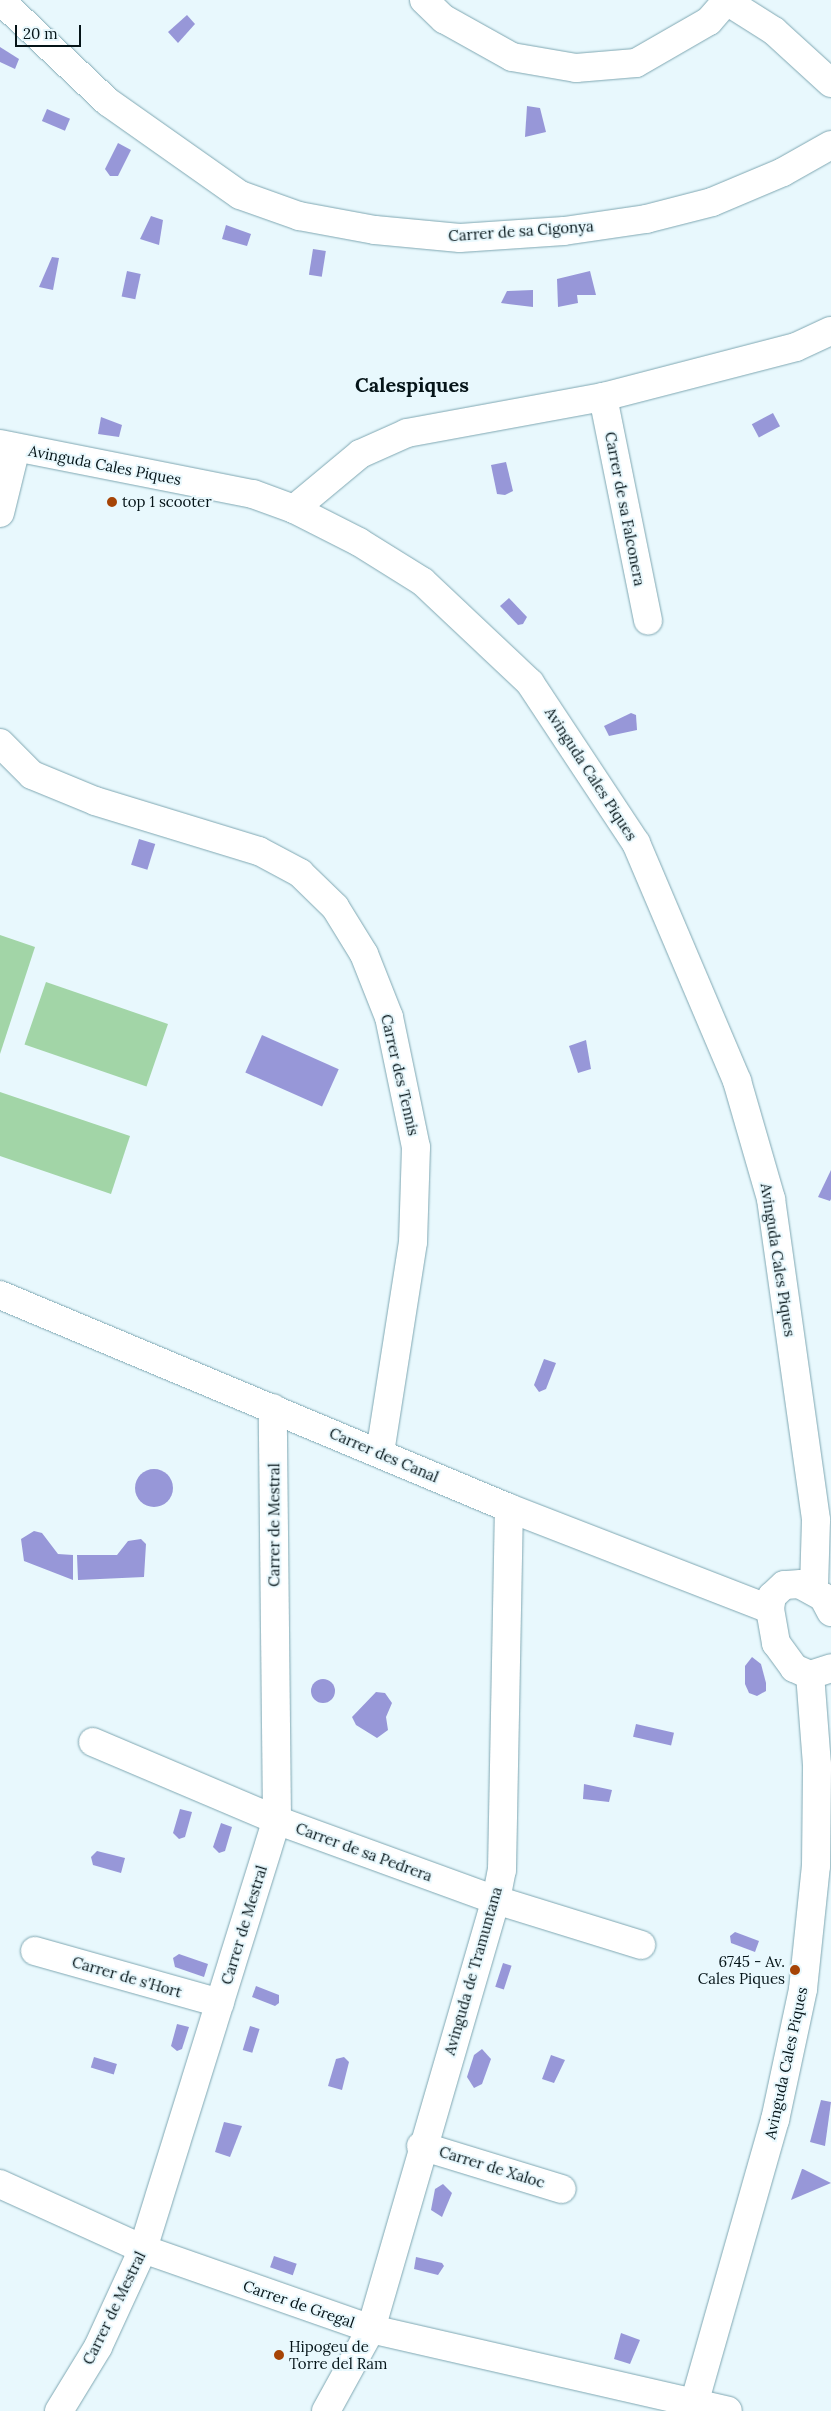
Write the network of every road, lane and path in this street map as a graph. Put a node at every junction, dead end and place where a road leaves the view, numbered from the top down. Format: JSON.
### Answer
{"nodes":[{"id":1,"x":0,"y":0,"type":"edge"},
{"id":2,"x":424,"y":0,"type":"edge"},
{"id":3,"x":726,"y":0,"type":"edge"},
{"id":4,"x":831,"y":84,"type":"edge"},
{"id":5,"x":831,"y":145,"type":"edge"},
{"id":6,"x":831,"y":331,"type":"edge"},
{"id":7,"x":603,"y":397,"type":"junction"},
{"id":8,"x":8,"y":446,"type":"edge"},
{"id":9,"x":294,"y":509,"type":"junction"},
{"id":10,"x":0,"y":513,"type":"edge"},
{"id":11,"x":648,"y":621,"type":"dead end"},
{"id":12,"x":0,"y":743,"type":"edge"},
{"id":13,"x":0,"y":1295,"type":"edge"},
{"id":14,"x":273,"y":1408,"type":"junction"},
{"id":15,"x":380,"y":1453,"type":"junction"},
{"id":16,"x":509,"y":1508,"type":"junction"},
{"id":17,"x":814,"y":1589,"type":"junction"},
{"id":18,"x":770,"y":1609,"type":"junction"},
{"id":19,"x":831,"y":1612,"type":"edge"},
{"id":20,"x":820,"y":1672,"type":"edge"},
{"id":21,"x":93,"y":1742,"type":"dead end"},
{"id":22,"x":277,"y":1820,"type":"junction"},
{"id":23,"x":496,"y":1900,"type":"junction"},
{"id":24,"x":641,"y":1945,"type":"dead end"},
{"id":25,"x":35,"y":1951,"type":"dead end"},
{"id":26,"x":220,"y":2003,"type":"junction"},
{"id":27,"x":422,"y":2146,"type":"junction"},
{"id":28,"x":0,"y":2184,"type":"edge"},
{"id":29,"x":562,"y":2189,"type":"dead end"},
{"id":30,"x":143,"y":2249,"type":"junction"},
{"id":31,"x":370,"y":2329,"type":"junction"},
{"id":32,"x":693,"y":2407,"type":"edge"},
{"id":33,"x":59,"y":2411,"type":"edge"},
{"id":34,"x":326,"y":2411,"type":"edge"},
{"id":35,"x":728,"y":2411,"type":"edge"}],
"edges":[{"from":1,"to":5,"type":"street","name":"Carrer de sa Cigonya"},
{"from":2,"to":3,"type":"street"},
{"from":3,"to":4,"type":"street"},
{"from":6,"to":7,"type":"street"},
{"from":7,"to":9,"type":"street"},
{"from":7,"to":11,"type":"street","name":"Carrer de sa Falconera"},
{"from":8,"to":9,"type":"street","name":"Avinguda Cales Piques"},
{"from":8,"to":10,"type":"street"},
{"from":9,"to":17,"type":"street","name":"Avinguda Cales Piques"},
{"from":12,"to":15,"type":"street","name":"Carrer des Tennis"},
{"from":13,"to":14,"type":"street","name":"Carrer des Canal"},
{"from":14,"to":15,"type":"street","name":"Carrer des Canal"},
{"from":14,"to":22,"type":"street","name":"Carrer de Mestral"},
{"from":15,"to":16,"type":"street","name":"Carrer des Canal"},
{"from":16,"to":18,"type":"street","name":"Carrer des Canal"},
{"from":16,"to":23,"type":"street","name":"Avinguda de Tramuntana"},
{"from":17,"to":18,"type":"street"},
{"from":17,"to":19,"type":"street"},
{"from":18,"to":20,"type":"street"},
{"from":20,"to":32,"type":"street","name":"Avinguda Cales Piques"},
{"from":21,"to":22,"type":"street","name":"Carrer de sa Pedrera"},
{"from":22,"to":23,"type":"street","name":"Carrer de sa Pedrera"},
{"from":22,"to":26,"type":"street","name":"Carrer de Mestral"},
{"from":23,"to":24,"type":"street","name":"Carrer de sa Pedrera"},
{"from":23,"to":27,"type":"street","name":"Avinguda de Tramuntana"},
{"from":25,"to":26,"type":"street","name":"Carrer de s'Hort"},
{"from":26,"to":30,"type":"street","name":"Carrer de Mestral"},
{"from":27,"to":29,"type":"street","name":"Carrer de Xaloc"},
{"from":27,"to":31,"type":"street","name":"Avinguda de Tramuntana"},
{"from":28,"to":30,"type":"street","name":"Carrer de Gregal"},
{"from":30,"to":31,"type":"street","name":"Carrer de Gregal"},
{"from":30,"to":33,"type":"street","name":"Carrer de Mestral"},
{"from":31,"to":32,"type":"street","name":"Carrer de Gregal"},
{"from":31,"to":34,"type":"street","name":"Avinguda de Tramuntana"},
{"from":32,"to":35,"type":"street","name":"Carrer de Gregal"}]}
